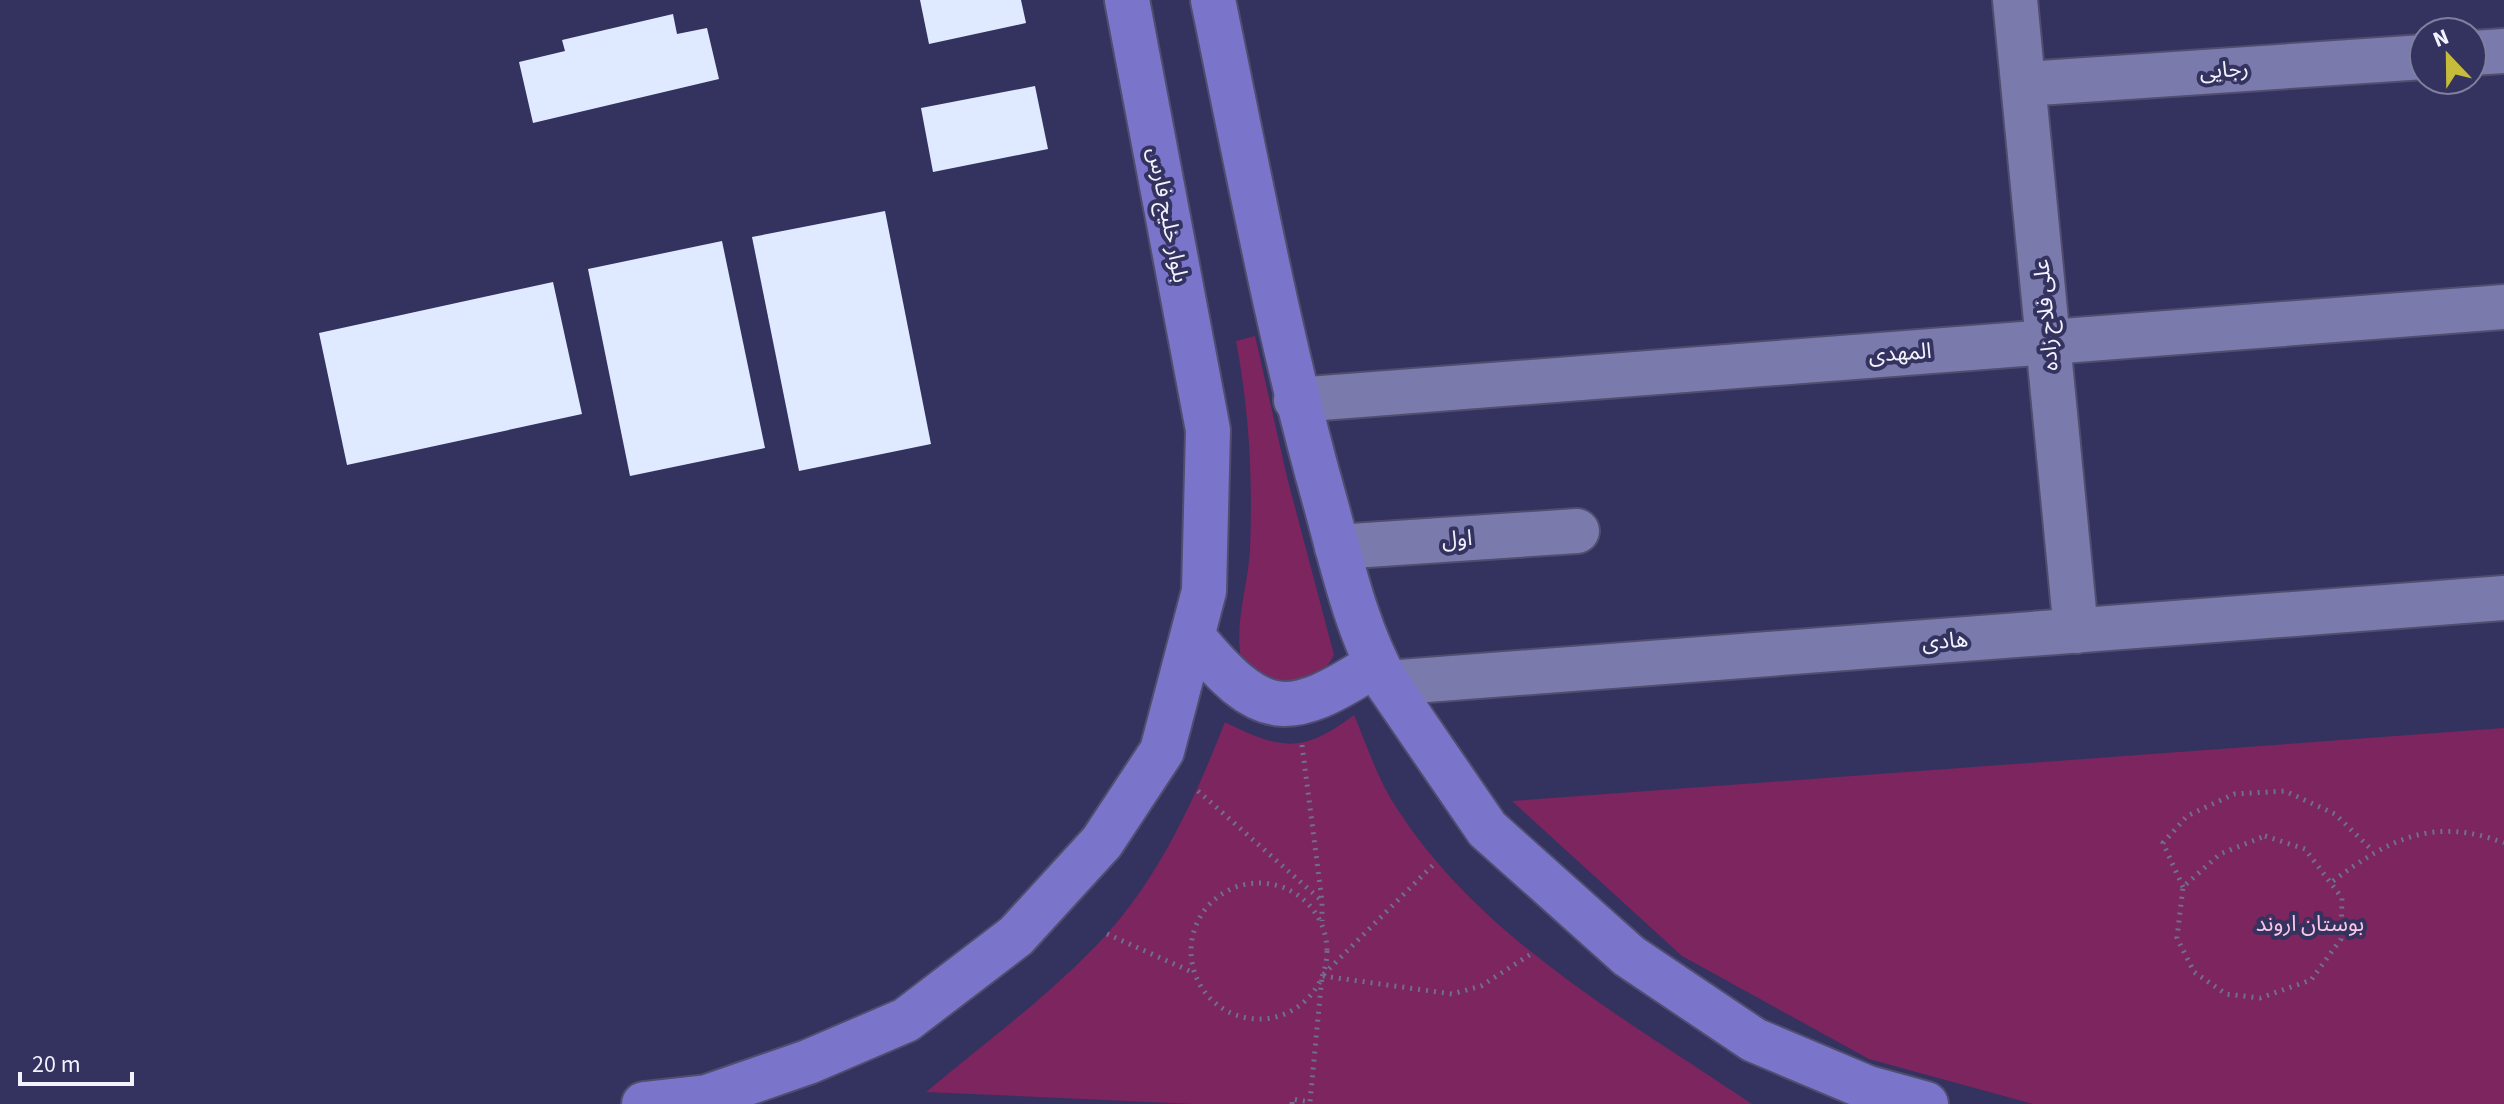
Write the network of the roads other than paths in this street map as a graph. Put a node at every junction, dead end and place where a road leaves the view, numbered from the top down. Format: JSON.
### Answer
{"nodes":[{"id":1,"x":1127,"y":0,"type":"edge"},
{"id":2,"x":1213,"y":0,"type":"edge"},
{"id":3,"x":2015,"y":0,"type":"edge"},
{"id":4,"x":2408,"y":58,"type":"edge"},
{"id":5,"x":2024,"y":84,"type":"junction"},
{"id":6,"x":2504,"y":307,"type":"edge"},
{"id":7,"x":2048,"y":342,"type":"junction"},
{"id":8,"x":1296,"y":400,"type":"junction"},
{"id":9,"x":1577,"y":531,"type":"dead end"},
{"id":10,"x":1337,"y":547,"type":"junction"},
{"id":11,"x":2504,"y":598,"type":"edge"},
{"id":12,"x":2076,"y":631,"type":"junction"},
{"id":13,"x":1193,"y":637,"type":"junction"},
{"id":14,"x":1381,"y":674,"type":"junction"},
{"id":15,"x":644,"y":1104,"type":"edge"},
{"id":16,"x":1926,"y":1104,"type":"edge"}],
"edges":[{"from":1,"to":13,"type":"main road","name":"بلوار خلیج فارس"},
{"from":2,"to":8,"type":"main road"},
{"from":3,"to":5,"type":"street","name":"علی فلاح زاده"},
{"from":4,"to":5,"type":"street","name":"رجایی"},
{"from":5,"to":7,"type":"street","name":"علی فلاح زاده"},
{"from":6,"to":7,"type":"street","name":"المهدی"},
{"from":7,"to":8,"type":"street","name":"المهدی"},
{"from":7,"to":12,"type":"street","name":"علی فلاح زاده"},
{"from":8,"to":10,"type":"main road"},
{"from":9,"to":10,"type":"street","name":"اول"},
{"from":10,"to":14,"type":"main road"},
{"from":11,"to":12,"type":"street","name":"هادی"},
{"from":12,"to":14,"type":"street","name":"هادی"},
{"from":13,"to":14,"type":"main road"},
{"from":13,"to":15,"type":"main road","name":"بلوار خلیج فارس"},
{"from":14,"to":16,"type":"main road"}]}
